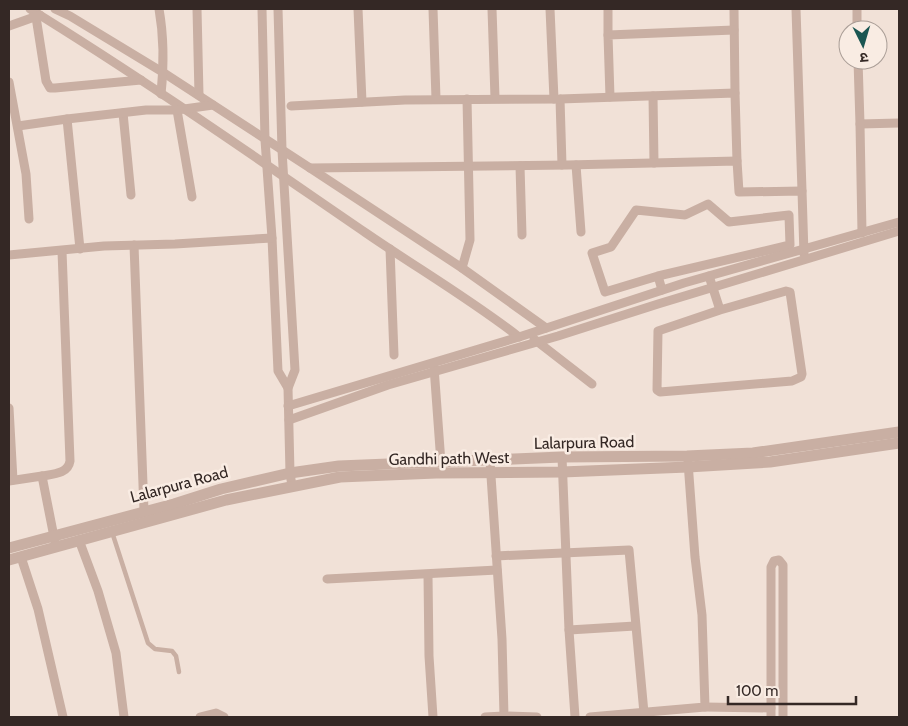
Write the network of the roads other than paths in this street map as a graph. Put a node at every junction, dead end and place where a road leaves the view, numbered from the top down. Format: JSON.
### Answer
{"nodes":[{"id":1,"x":55,"y":9,"type":"edge"},
{"id":2,"x":159,"y":9,"type":"edge"},
{"id":3,"x":198,"y":9,"type":"edge"},
{"id":4,"x":262,"y":9,"type":"edge"},
{"id":5,"x":278,"y":9,"type":"edge"},
{"id":6,"x":358,"y":9,"type":"edge"},
{"id":7,"x":433,"y":9,"type":"edge"},
{"id":8,"x":492,"y":9,"type":"edge"},
{"id":9,"x":550,"y":9,"type":"edge"},
{"id":10,"x":608,"y":9,"type":"edge"},
{"id":11,"x":734,"y":9,"type":"edge"},
{"id":12,"x":796,"y":9,"type":"edge"},
{"id":13,"x":40,"y":14,"type":"edge"},
{"id":14,"x":9,"y":26,"type":"edge"},
{"id":15,"x":734,"y":30,"type":"junction"},
{"id":16,"x":608,"y":35,"type":"junction"},
{"id":17,"x":858,"y":70,"type":"edge"},
{"id":18,"x":164,"y":73,"type":"junction"},
{"id":19,"x":141,"y":80,"type":"junction"},
{"id":20,"x":9,"y":82,"type":"edge"},
{"id":21,"x":161,"y":94,"type":"junction"},
{"id":22,"x":735,"y":94,"type":"junction"},
{"id":23,"x":199,"y":95,"type":"junction"},
{"id":24,"x":610,"y":96,"type":"junction"},
{"id":25,"x":653,"y":96,"type":"junction"},
{"id":26,"x":495,"y":98,"type":"junction"},
{"id":27,"x":436,"y":99,"type":"junction"},
{"id":28,"x":467,"y":99,"type":"junction"},
{"id":29,"x":557,"y":99,"type":"junction"},
{"id":30,"x":362,"y":102,"type":"junction"},
{"id":31,"x":213,"y":105,"type":"junction"},
{"id":32,"x":291,"y":106,"type":"dead end"},
{"id":33,"x":180,"y":109,"type":"junction"},
{"id":34,"x":123,"y":113,"type":"junction"},
{"id":35,"x":67,"y":119,"type":"junction"},
{"id":36,"x":899,"y":123,"type":"edge"},
{"id":37,"x":860,"y":124,"type":"junction"},
{"id":38,"x":18,"y":126,"type":"junction"},
{"id":39,"x":266,"y":140,"type":"junction"},
{"id":40,"x":282,"y":150,"type":"junction"},
{"id":41,"x":737,"y":161,"type":"junction"},
{"id":42,"x":654,"y":163,"type":"junction"},
{"id":43,"x":267,"y":165,"type":"junction"},
{"id":44,"x":562,"y":165,"type":"junction"},
{"id":45,"x":576,"y":165,"type":"junction"},
{"id":46,"x":469,"y":166,"type":"junction"},
{"id":47,"x":520,"y":166,"type":"junction"},
{"id":48,"x":310,"y":168,"type":"junction"},
{"id":49,"x":284,"y":176,"type":"junction"},
{"id":50,"x":802,"y":191,"type":"junction"},
{"id":51,"x":131,"y":195,"type":"dead end"},
{"id":52,"x":192,"y":197,"type":"dead end"},
{"id":53,"x":29,"y":219,"type":"dead end"},
{"id":54,"x":899,"y":222,"type":"edge"},
{"id":55,"x":899,"y":231,"type":"edge"},
{"id":56,"x":581,"y":232,"type":"dead end"},
{"id":57,"x":862,"y":233,"type":"junction"},
{"id":58,"x":522,"y":235,"type":"dead end"},
{"id":59,"x":272,"y":238,"type":"junction"},
{"id":60,"x":134,"y":245,"type":"junction"},
{"id":61,"x":80,"y":248,"type":"junction"},
{"id":62,"x":390,"y":249,"type":"junction"},
{"id":63,"x":803,"y":250,"type":"junction"},
{"id":64,"x":62,"y":251,"type":"junction"},
{"id":65,"x":9,"y":255,"type":"edge"},
{"id":66,"x":805,"y":260,"type":"junction"},
{"id":67,"x":462,"y":268,"type":"junction"},
{"id":68,"x":658,"y":276,"type":"junction"},
{"id":69,"x":709,"y":276,"type":"junction"},
{"id":70,"x":713,"y":288,"type":"junction"},
{"id":71,"x":666,"y":289,"type":"junction"},
{"id":72,"x":674,"y":299,"type":"junction"},
{"id":73,"x":606,"y":308,"type":"junction"},
{"id":74,"x":720,"y":310,"type":"junction"},
{"id":75,"x":610,"y":319,"type":"junction"},
{"id":76,"x":546,"y":328,"type":"junction"},
{"id":77,"x":524,"y":335,"type":"junction"},
{"id":78,"x":538,"y":341,"type":"junction"},
{"id":79,"x":394,"y":355,"type":"dead end"},
{"id":80,"x":434,"y":362,"type":"junction"},
{"id":81,"x":434,"y":372,"type":"junction"},
{"id":82,"x":592,"y":384,"type":"dead end"},
{"id":83,"x":288,"y":388,"type":"junction"},
{"id":84,"x":288,"y":406,"type":"junction"},
{"id":85,"x":9,"y":408,"type":"edge"},
{"id":86,"x":289,"y":420,"type":"junction"},
{"id":87,"x":899,"y":432,"type":"edge"},
{"id":88,"x":899,"y":443,"type":"edge"},
{"id":89,"x":562,"y":457,"type":"junction"},
{"id":90,"x":688,"y":461,"type":"junction"},
{"id":91,"x":441,"y":463,"type":"junction"},
{"id":92,"x":490,"y":467,"type":"junction"},
{"id":93,"x":562,"y":472,"type":"junction"},
{"id":94,"x":290,"y":473,"type":"junction"},
{"id":95,"x":42,"y":476,"type":"junction"},
{"id":96,"x":11,"y":480,"type":"edge"},
{"id":97,"x":292,"y":486,"type":"junction"},
{"id":98,"x":144,"y":511,"type":"junction"},
{"id":99,"x":112,"y":531,"type":"junction"},
{"id":100,"x":79,"y":540,"type":"junction"},
{"id":101,"x":55,"y":541,"type":"junction"},
{"id":102,"x":9,"y":548,"type":"edge"},
{"id":103,"x":567,"y":554,"type":"junction"},
{"id":104,"x":496,"y":556,"type":"junction"},
{"id":105,"x":22,"y":557,"type":"junction"},
{"id":106,"x":9,"y":560,"type":"edge"},
{"id":107,"x":497,"y":570,"type":"junction"},
{"id":108,"x":428,"y":575,"type":"junction"},
{"id":109,"x":327,"y":579,"type":"dead end"},
{"id":110,"x":635,"y":626,"type":"junction"},
{"id":111,"x":569,"y":630,"type":"junction"},
{"id":112,"x":180,"y":672,"type":"dead end"},
{"id":113,"x":770,"y":698,"type":"junction"},
{"id":114,"x":784,"y":698,"type":"junction"},
{"id":115,"x":705,"y":707,"type":"junction"},
{"id":116,"x":644,"y":713,"type":"junction"},
{"id":117,"x":771,"y":713,"type":"edge"},
{"id":118,"x":504,"y":716,"type":"junction"},
{"id":119,"x":616,"y":716,"type":"edge"},
{"id":120,"x":784,"y":716,"type":"edge"},
{"id":121,"x":63,"y":717,"type":"edge"},
{"id":122,"x":124,"y":717,"type":"edge"},
{"id":123,"x":200,"y":717,"type":"edge"},
{"id":124,"x":224,"y":717,"type":"edge"},
{"id":125,"x":433,"y":717,"type":"edge"},
{"id":126,"x":485,"y":717,"type":"edge"},
{"id":127,"x":537,"y":717,"type":"edge"},
{"id":128,"x":575,"y":717,"type":"edge"},
{"id":129,"x":590,"y":717,"type":"edge"}],
"edges":[{"from":1,"to":18,"type":"street"},
{"from":2,"to":18,"type":"street"},
{"from":3,"to":23,"type":"street"},
{"from":4,"to":39,"type":"street"},
{"from":5,"to":40,"type":"street"},
{"from":6,"to":30,"type":"street"},
{"from":7,"to":27,"type":"street"},
{"from":8,"to":26,"type":"street"},
{"from":9,"to":29,"type":"street"},
{"from":10,"to":16,"type":"street"},
{"from":11,"to":15,"type":"street"},
{"from":12,"to":50,"type":"street"},
{"from":13,"to":14,"type":"street"},
{"from":13,"to":19,"type":"street"},
{"from":13,"to":19,"type":"street"},
{"from":15,"to":16,"type":"street"},
{"from":15,"to":22,"type":"street"},
{"from":16,"to":24,"type":"street"},
{"from":17,"to":37,"type":"street"},
{"from":18,"to":21,"type":"street"},
{"from":18,"to":23,"type":"street"},
{"from":19,"to":21,"type":"street"},
{"from":20,"to":38,"type":"street"},
{"from":21,"to":33,"type":"street"},
{"from":22,"to":25,"type":"street"},
{"from":22,"to":41,"type":"street"},
{"from":23,"to":31,"type":"street"},
{"from":24,"to":25,"type":"street"},
{"from":24,"to":29,"type":"street"},
{"from":25,"to":42,"type":"street"},
{"from":26,"to":28,"type":"street"},
{"from":26,"to":29,"type":"street"},
{"from":27,"to":28,"type":"street"},
{"from":27,"to":30,"type":"street"},
{"from":28,"to":46,"type":"street"},
{"from":29,"to":44,"type":"street"},
{"from":30,"to":32,"type":"street"},
{"from":31,"to":33,"type":"street"},
{"from":31,"to":39,"type":"street"},
{"from":33,"to":34,"type":"street"},
{"from":33,"to":43,"type":"street"},
{"from":33,"to":52,"type":"street"},
{"from":34,"to":35,"type":"street"},
{"from":34,"to":51,"type":"street"},
{"from":35,"to":38,"type":"street"},
{"from":35,"to":61,"type":"street"},
{"from":36,"to":37,"type":"street"},
{"from":37,"to":57,"type":"street"},
{"from":38,"to":53,"type":"street"},
{"from":39,"to":40,"type":"street"},
{"from":39,"to":43,"type":"street"},
{"from":40,"to":48,"type":"street"},
{"from":40,"to":49,"type":"street"},
{"from":41,"to":42,"type":"street"},
{"from":41,"to":50,"type":"street"},
{"from":42,"to":45,"type":"street"},
{"from":43,"to":49,"type":"street"},
{"from":43,"to":59,"type":"street"},
{"from":44,"to":45,"type":"street"},
{"from":44,"to":47,"type":"street"},
{"from":45,"to":56,"type":"street"},
{"from":46,"to":47,"type":"street"},
{"from":46,"to":48,"type":"street"},
{"from":46,"to":67,"type":"street"},
{"from":47,"to":58,"type":"street"},
{"from":48,"to":67,"type":"street"},
{"from":49,"to":62,"type":"street"},
{"from":49,"to":83,"type":"street"},
{"from":50,"to":63,"type":"street"},
{"from":54,"to":57,"type":"street"},
{"from":55,"to":66,"type":"street"},
{"from":57,"to":63,"type":"street"},
{"from":59,"to":60,"type":"street"},
{"from":59,"to":83,"type":"street"},
{"from":60,"to":61,"type":"street"},
{"from":60,"to":98,"type":"street"},
{"from":61,"to":64,"type":"street"},
{"from":62,"to":77,"type":"street"},
{"from":62,"to":79,"type":"street"},
{"from":63,"to":66,"type":"street"},
{"from":63,"to":69,"type":"street"},
{"from":64,"to":65,"type":"street"},
{"from":64,"to":95,"type":"street"},
{"from":66,"to":70,"type":"street"},
{"from":67,"to":76,"type":"street"},
{"from":68,"to":68,"type":"street"},
{"from":68,"to":71,"type":"street"},
{"from":69,"to":70,"type":"street"},
{"from":69,"to":71,"type":"street"},
{"from":70,"to":72,"type":"street"},
{"from":70,"to":74,"type":"street"},
{"from":71,"to":72,"type":"street"},
{"from":71,"to":73,"type":"street"},
{"from":72,"to":75,"type":"street"},
{"from":73,"to":75,"type":"street"},
{"from":73,"to":76,"type":"street"},
{"from":74,"to":74,"type":"street"},
{"from":75,"to":78,"type":"street"},
{"from":76,"to":77,"type":"street"},
{"from":77,"to":78,"type":"street"},
{"from":77,"to":80,"type":"street"},
{"from":78,"to":81,"type":"street"},
{"from":78,"to":82,"type":"street"},
{"from":80,"to":81,"type":"street"},
{"from":80,"to":84,"type":"street"},
{"from":81,"to":86,"type":"street"},
{"from":81,"to":91,"type":"street"},
{"from":83,"to":84,"type":"street"},
{"from":84,"to":86,"type":"street"},
{"from":85,"to":96,"type":"street"},
{"from":86,"to":94,"type":"street"},
{"from":87,"to":90,"type":"street","name":"Lalarpura Road"},
{"from":88,"to":90,"type":"street","name":"Gandhi path West"},
{"from":89,"to":90,"type":"street","name":"Lalarpura Road"},
{"from":89,"to":92,"type":"street","name":"Lalarpura Road"},
{"from":89,"to":93,"type":"street"},
{"from":90,"to":93,"type":"street","name":"Gandhi path West"},
{"from":90,"to":115,"type":"street"},
{"from":91,"to":92,"type":"street","name":"Lalarpura Road"},
{"from":91,"to":94,"type":"street","name":"Lalarpura Road"},
{"from":92,"to":93,"type":"street","name":"Gandhi path West"},
{"from":92,"to":97,"type":"street","name":"Gandhi path West"},
{"from":92,"to":104,"type":"street"},
{"from":93,"to":103,"type":"street"},
{"from":94,"to":97,"type":"street"},
{"from":94,"to":98,"type":"street","name":"Lalarpura Road"},
{"from":95,"to":96,"type":"street"},
{"from":95,"to":101,"type":"street"},
{"from":97,"to":99,"type":"street","name":"Gandhi path West"},
{"from":98,"to":101,"type":"street","name":"Lalarpura Road"},
{"from":99,"to":100,"type":"street","name":"Gandhi path West"},
{"from":99,"to":112,"type":"lane"},
{"from":100,"to":101,"type":"street","name":"Gandhi path West"},
{"from":100,"to":122,"type":"street"},
{"from":101,"to":102,"type":"street","name":"Lalarpura Road"},
{"from":101,"to":105,"type":"street","name":"Gandhi path West"},
{"from":103,"to":104,"type":"street"},
{"from":103,"to":110,"type":"street"},
{"from":103,"to":111,"type":"street"},
{"from":104,"to":107,"type":"street"},
{"from":105,"to":106,"type":"street","name":"Gandhi path West"},
{"from":105,"to":121,"type":"street"},
{"from":107,"to":108,"type":"street"},
{"from":107,"to":118,"type":"street"},
{"from":108,"to":109,"type":"street"},
{"from":108,"to":125,"type":"street"},
{"from":110,"to":111,"type":"street"},
{"from":110,"to":116,"type":"street"},
{"from":111,"to":128,"type":"street"},
{"from":113,"to":114,"type":"street"},
{"from":113,"to":114,"type":"street"},
{"from":113,"to":117,"type":"street"},
{"from":114,"to":120,"type":"street"},
{"from":115,"to":116,"type":"street"},
{"from":115,"to":117,"type":"street"},
{"from":116,"to":119,"type":"street"},
{"from":117,"to":120,"type":"street"},
{"from":118,"to":126,"type":"street"},
{"from":118,"to":127,"type":"street"},
{"from":119,"to":129,"type":"street"},
{"from":123,"to":124,"type":"street"}]}
